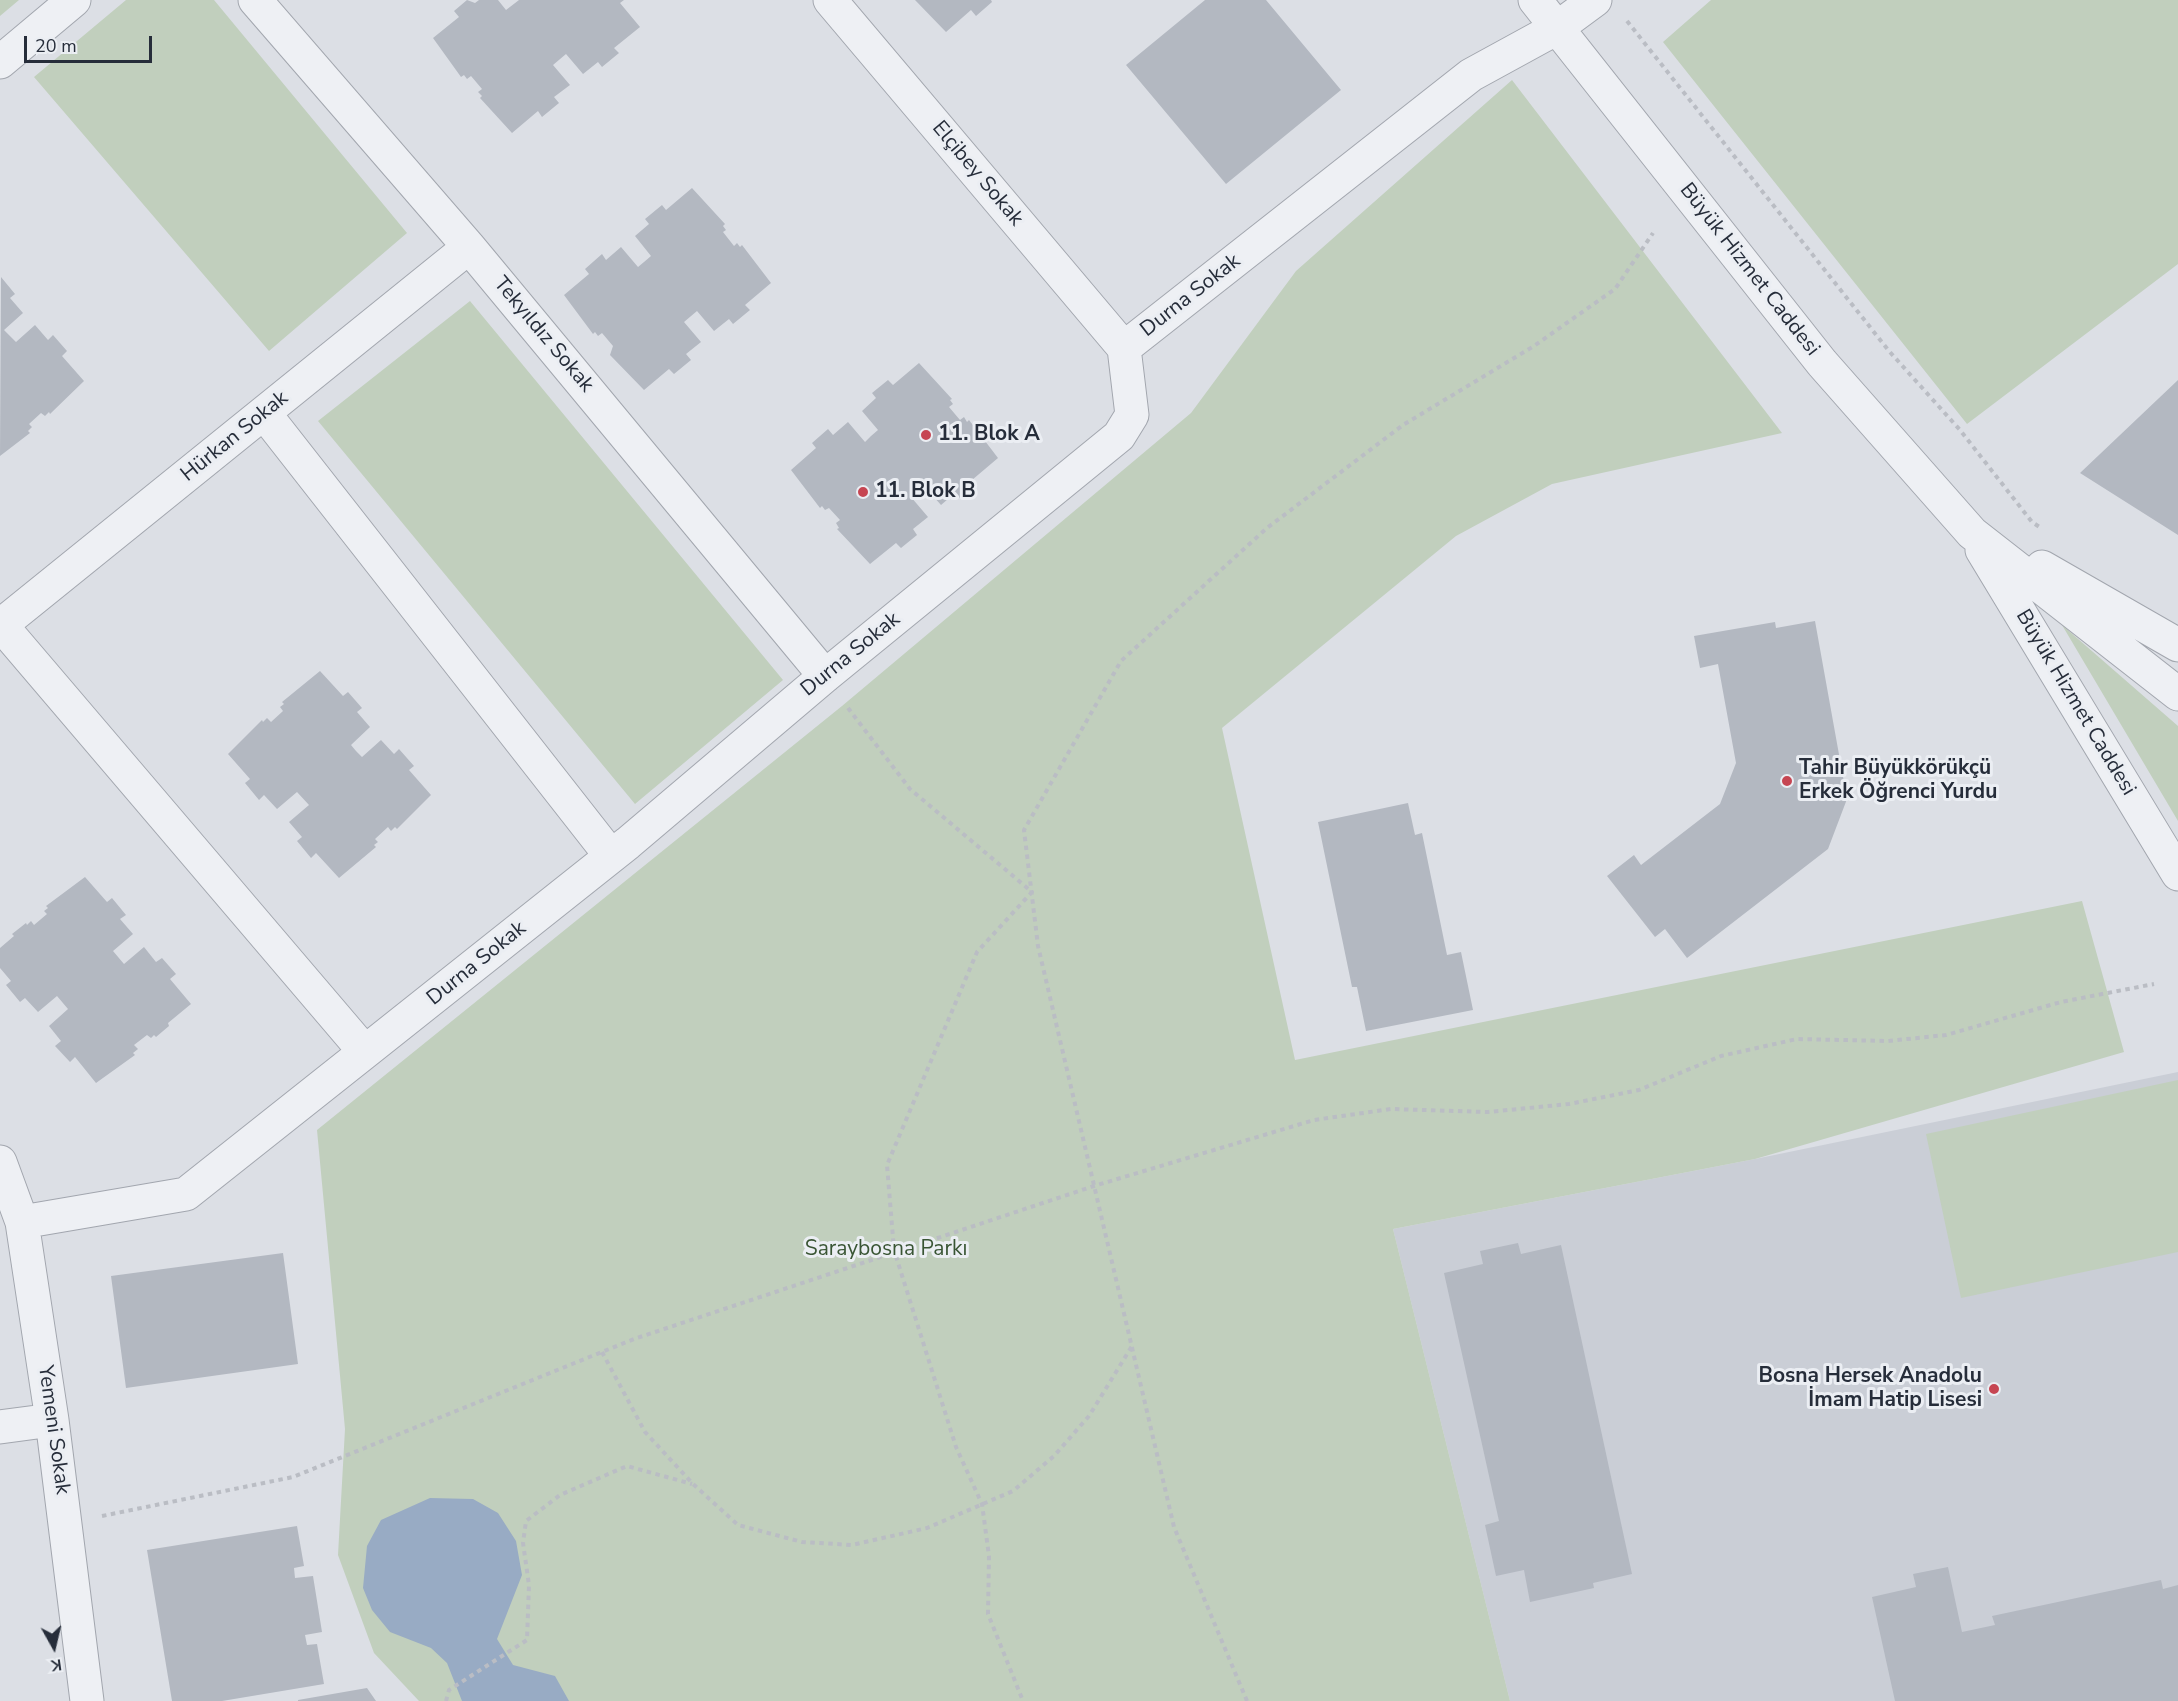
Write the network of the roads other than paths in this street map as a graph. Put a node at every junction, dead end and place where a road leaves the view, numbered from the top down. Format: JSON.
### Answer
{"nodes":[{"id":1,"x":74,"y":0,"type":"edge"},
{"id":2,"x":255,"y":0,"type":"edge"},
{"id":3,"x":830,"y":0,"type":"edge"},
{"id":4,"x":1535,"y":0,"type":"edge"},
{"id":5,"x":1594,"y":0,"type":"edge"},
{"id":6,"x":1557,"y":27,"type":"junction"},
{"id":7,"x":0,"y":62,"type":"edge"},
{"id":8,"x":469,"y":247,"type":"junction"},
{"id":9,"x":1124,"y":348,"type":"junction"},
{"id":10,"x":264,"y":413,"type":"junction"},
{"id":11,"x":1967,"y":528,"type":"junction"},
{"id":12,"x":1,"y":626,"type":"edge"},
{"id":13,"x":2178,"y":645,"type":"edge"},
{"id":14,"x":825,"y":676,"type":"junction"},
{"id":15,"x":2178,"y":694,"type":"edge"},
{"id":16,"x":611,"y":856,"type":"junction"},
{"id":17,"x":2178,"y":874,"type":"edge"},
{"id":18,"x":365,"y":1052,"type":"junction"},
{"id":19,"x":0,"y":1162,"type":"edge"},
{"id":20,"x":22,"y":1222,"type":"junction"},
{"id":21,"x":52,"y":1420,"type":"junction"},
{"id":22,"x":0,"y":1427,"type":"edge"},
{"id":23,"x":87,"y":1701,"type":"edge"}],
"edges":[{"from":1,"to":7,"type":"street"},
{"from":2,"to":8,"type":"street","name":"Tekyıldız Sokak"},
{"from":3,"to":9,"type":"street","name":"Elçibey Sokak"},
{"from":4,"to":6,"type":"street","name":"Büyük Hizmet Caddesi"},
{"from":5,"to":6,"type":"street","name":"Durna Sokak"},
{"from":6,"to":9,"type":"street","name":"Durna Sokak"},
{"from":6,"to":11,"type":"street","name":"Büyük Hizmet Caddesi"},
{"from":8,"to":10,"type":"street","name":"Hürkan Sokak"},
{"from":8,"to":14,"type":"street","name":"Tekyıldız Sokak"},
{"from":9,"to":14,"type":"street","name":"Durna Sokak"},
{"from":10,"to":12,"type":"street","name":"Hürkan Sokak"},
{"from":10,"to":16,"type":"street"},
{"from":11,"to":13,"type":"street"},
{"from":11,"to":15,"type":"street","name":"Büyük Hizmet Caddesi"},
{"from":11,"to":17,"type":"street","name":"Büyük Hizmet Caddesi"},
{"from":12,"to":18,"type":"street"},
{"from":14,"to":16,"type":"street","name":"Durna Sokak"},
{"from":16,"to":18,"type":"street","name":"Durna Sokak"},
{"from":18,"to":20,"type":"street","name":"Durna Sokak"},
{"from":19,"to":20,"type":"street","name":"Yemeni Sokak"},
{"from":20,"to":21,"type":"street","name":"Yemeni Sokak"},
{"from":21,"to":22,"type":"street"},
{"from":21,"to":23,"type":"street","name":"Yemeni Sokak"}]}
